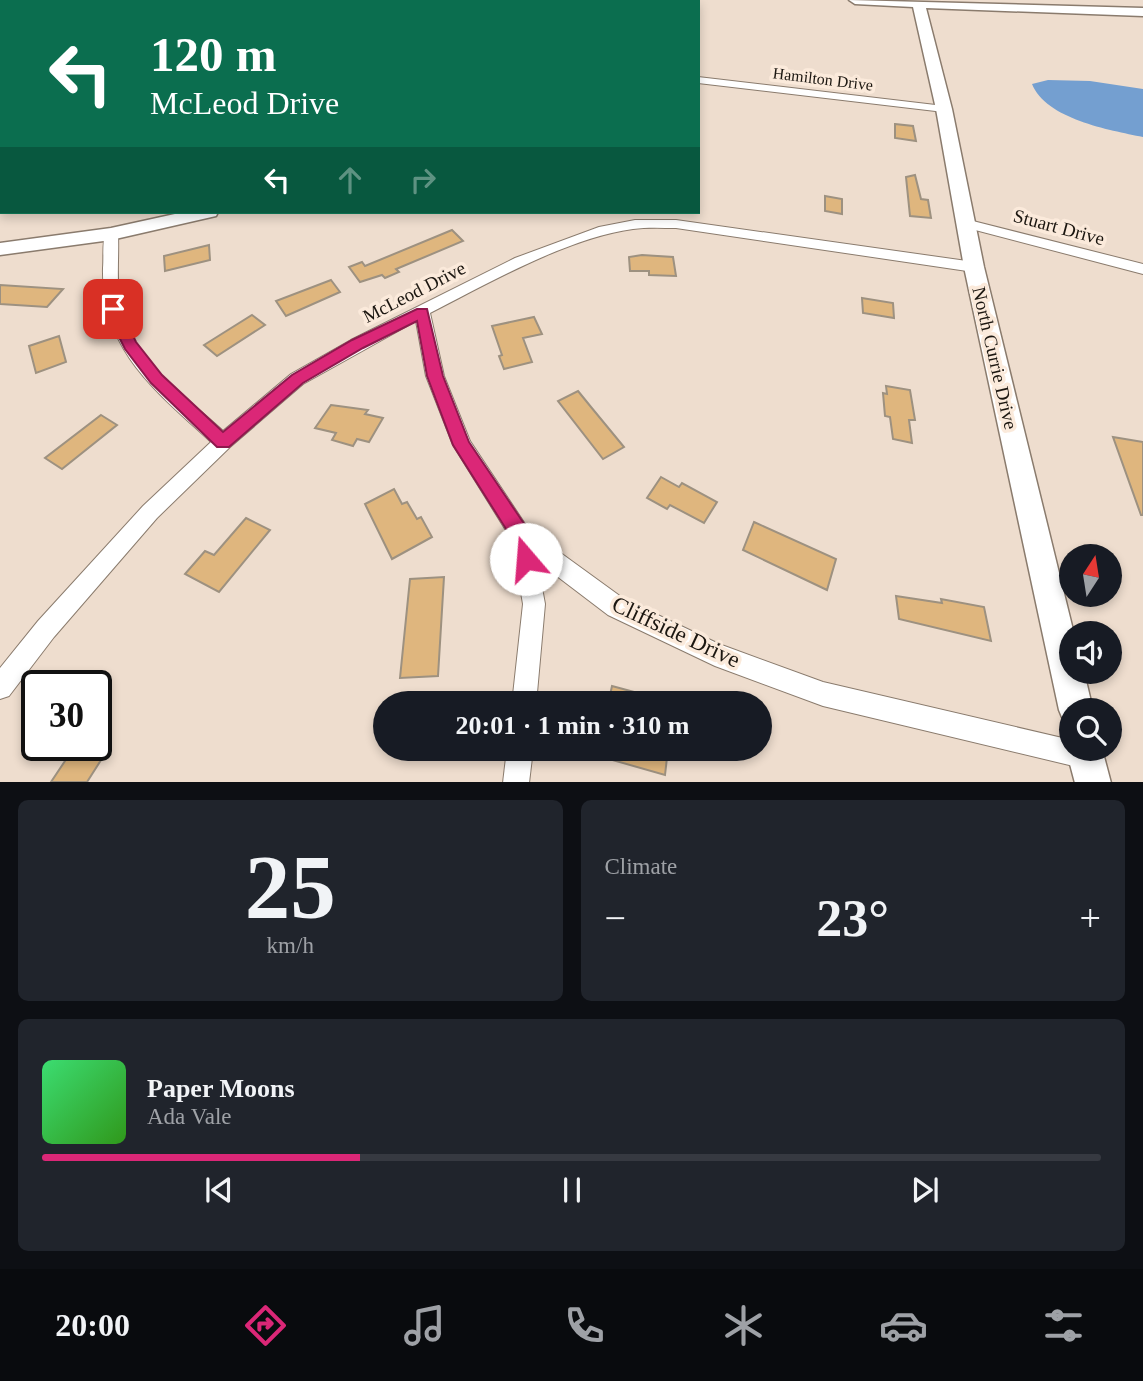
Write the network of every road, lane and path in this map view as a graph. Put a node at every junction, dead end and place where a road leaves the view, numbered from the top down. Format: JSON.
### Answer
{"nodes":[{"id":1,"x":855,"y":0,"type":"edge"},
{"id":2,"x":985,"y":4,"type":"edge"},
{"id":3,"x":919,"y":5,"type":"junction"},
{"id":4,"x":1143,"y":12,"type":"edge"},
{"id":5,"x":700,"y":80,"type":"edge"},
{"id":6,"x":944,"y":109,"type":"junction"},
{"id":7,"x":200,"y":214,"type":"edge"},
{"id":8,"x":965,"y":223,"type":"junction"},
{"id":9,"x":111,"y":234,"type":"junction"},
{"id":10,"x":0,"y":249,"type":"edge"},
{"id":11,"x":974,"y":267,"type":"junction"},
{"id":12,"x":1143,"y":269,"type":"edge"},
{"id":13,"x":422,"y":312,"type":"junction"},
{"id":14,"x":223,"y":442,"type":"junction"},
{"id":15,"x":522,"y":537,"type":"junction"},
{"id":16,"x":0,"y":687,"type":"edge"},
{"id":17,"x":525,"y":691,"type":"edge"},
{"id":18,"x":1073,"y":698,"type":"edge"},
{"id":19,"x":519,"y":761,"type":"edge"},
{"id":20,"x":1088,"y":762,"type":"edge"},
{"id":21,"x":516,"y":782,"type":"edge"}],
"edges":[{"from":1,"to":3,"type":"street"},
{"from":2,"to":3,"type":"street"},
{"from":2,"to":4,"type":"street"},
{"from":3,"to":6,"type":"street","name":"North Currie Drive"},
{"from":5,"to":6,"type":"street","name":"Hamilton Drive"},
{"from":6,"to":8,"type":"street","name":"North Currie Drive"},
{"from":7,"to":9,"type":"street"},
{"from":8,"to":11,"type":"street","name":"North Currie Drive"},
{"from":8,"to":12,"type":"street","name":"Stuart Drive"},
{"from":9,"to":10,"type":"street"},
{"from":9,"to":14,"type":"street"},
{"from":11,"to":13,"type":"street","name":"McLeod Drive"},
{"from":11,"to":18,"type":"street","name":"North Currie Drive"},
{"from":13,"to":14,"type":"street","name":"McLeod Drive"},
{"from":13,"to":15,"type":"street","name":"Cliffside Drive"},
{"from":14,"to":16,"type":"street","name":"McLeod Drive"},
{"from":15,"to":17,"type":"street"},
{"from":15,"to":20,"type":"street","name":"Cliffside Drive"},
{"from":19,"to":21,"type":"street"}]}
